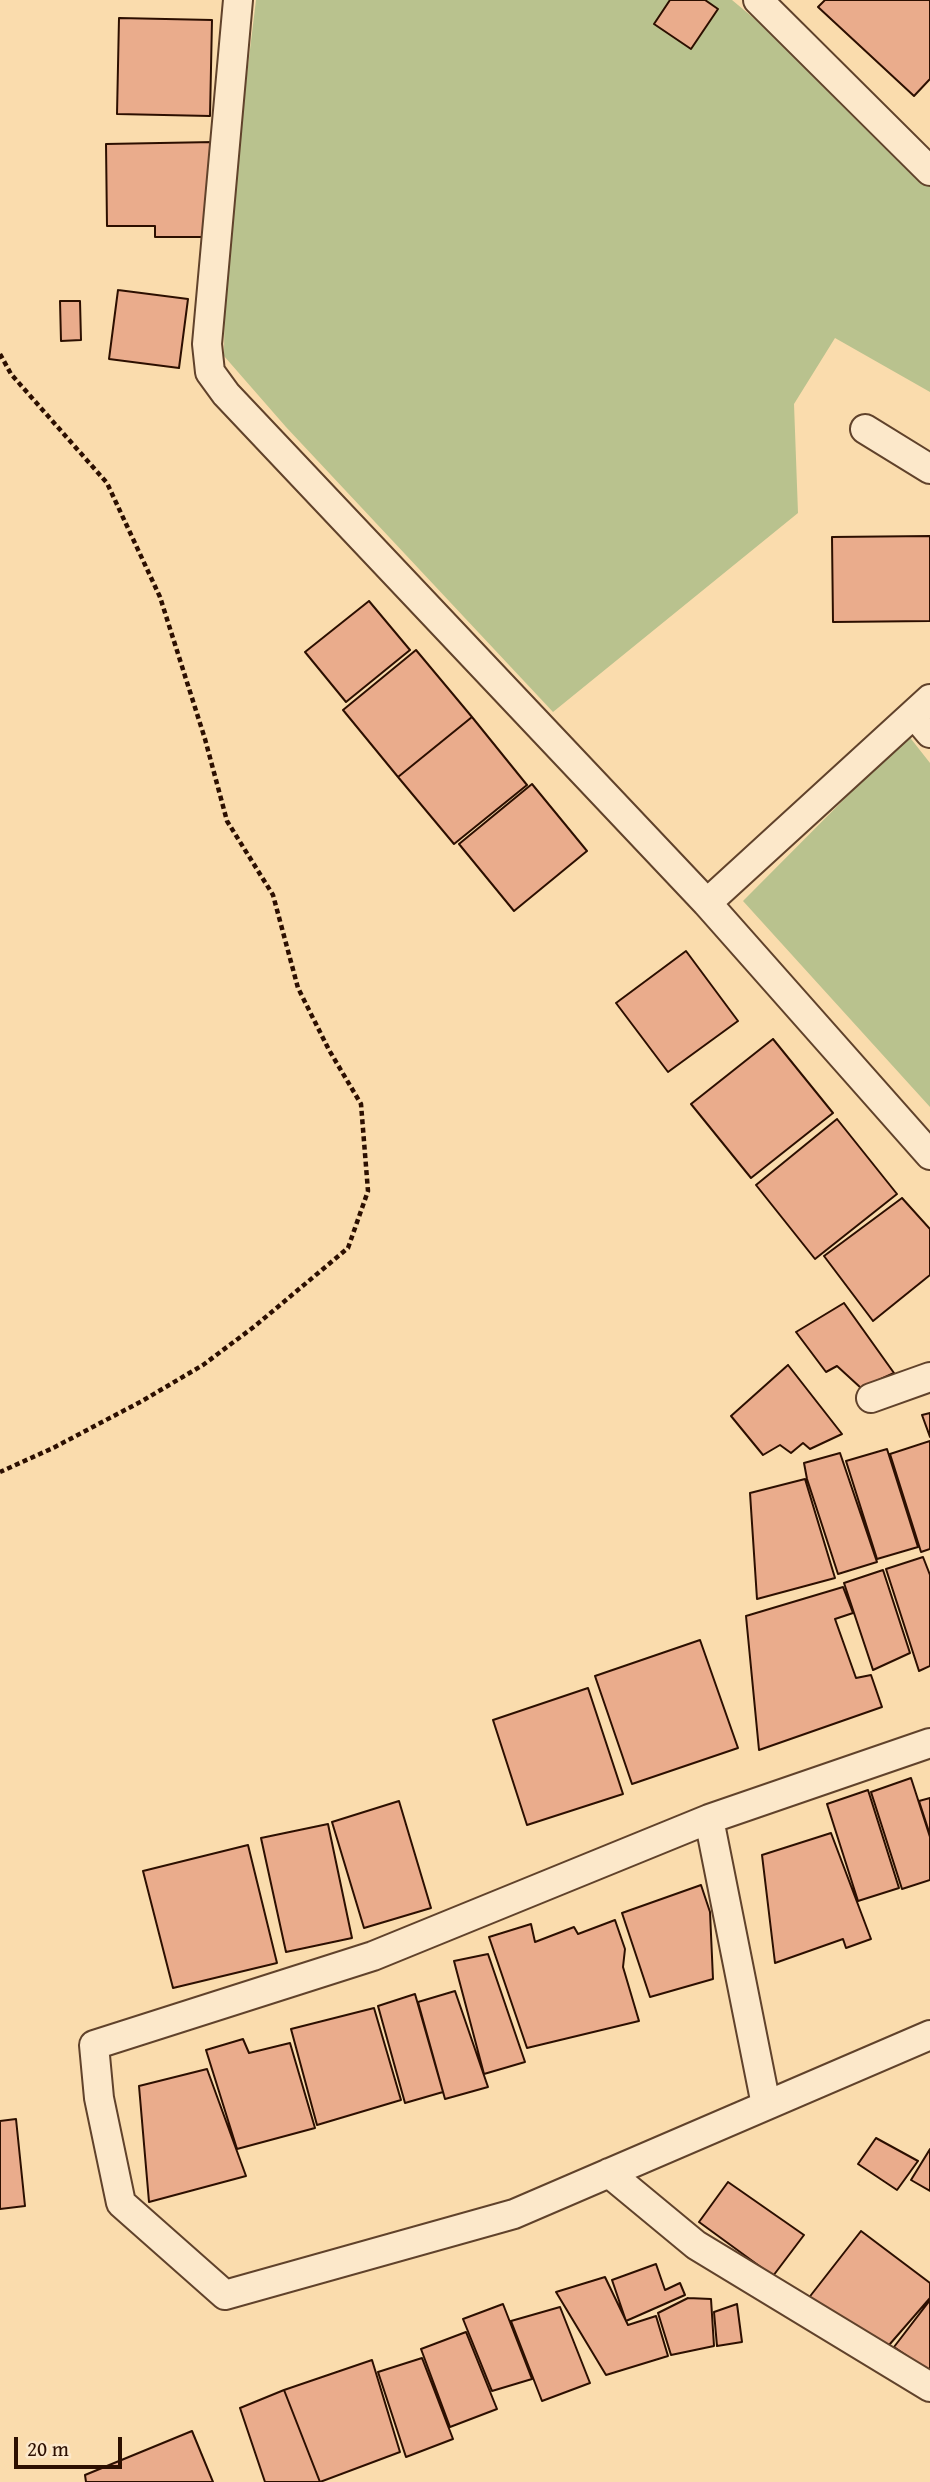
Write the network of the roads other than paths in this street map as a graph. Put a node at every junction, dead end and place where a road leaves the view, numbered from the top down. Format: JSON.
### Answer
{"nodes":[{"id":1,"x":238,"y":0,"type":"edge"},
{"id":2,"x":758,"y":0,"type":"edge"},
{"id":3,"x":930,"y":172,"type":"edge"},
{"id":4,"x":865,"y":429,"type":"dead end"},
{"id":5,"x":930,"y":470,"type":"edge"},
{"id":6,"x":925,"y":715,"type":"edge"},
{"id":7,"x":707,"y":903,"type":"junction"},
{"id":8,"x":930,"y":1155,"type":"edge"},
{"id":9,"x":930,"y":1377,"type":"edge"},
{"id":10,"x":871,"y":1398,"type":"dead end"},
{"id":11,"x":930,"y":1743,"type":"edge"},
{"id":12,"x":709,"y":1819,"type":"junction"},
{"id":13,"x":926,"y":2040,"type":"edge"},
{"id":14,"x":766,"y":2105,"type":"junction"},
{"id":15,"x":608,"y":2173,"type":"junction"},
{"id":16,"x":930,"y":2388,"type":"edge"}],
"edges":[{"from":1,"to":7,"type":"street"},
{"from":2,"to":3,"type":"street"},
{"from":4,"to":5,"type":"street"},
{"from":6,"to":7,"type":"street"},
{"from":7,"to":8,"type":"street"},
{"from":9,"to":10,"type":"street"},
{"from":11,"to":12,"type":"street"},
{"from":12,"to":14,"type":"street"},
{"from":12,"to":15,"type":"street"},
{"from":13,"to":14,"type":"street"},
{"from":14,"to":15,"type":"street"},
{"from":15,"to":16,"type":"street"}]}
